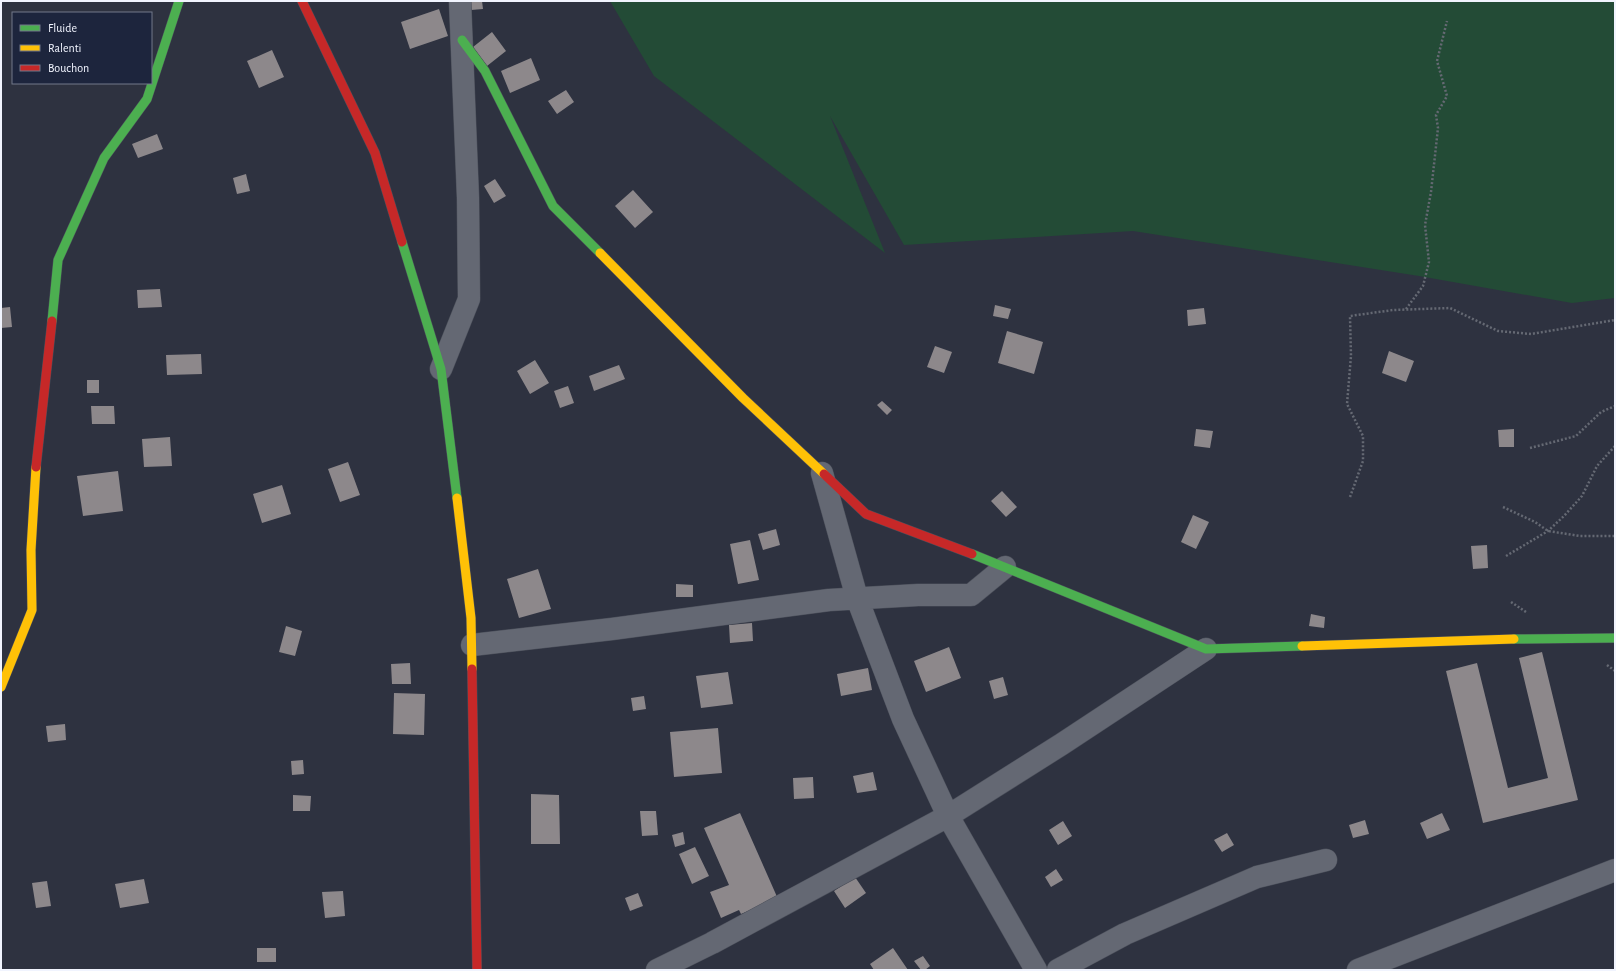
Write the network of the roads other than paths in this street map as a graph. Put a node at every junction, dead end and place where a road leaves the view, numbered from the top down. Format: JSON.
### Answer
{"nodes":[{"id":1,"x":179,"y":1,"type":"edge"},
{"id":2,"x":302,"y":1,"type":"edge"},
{"id":3,"x":460,"y":1,"type":"edge"},
{"id":4,"x":462,"y":40,"type":"junction"},
{"id":5,"x":152,"y":84,"type":"edge"},
{"id":6,"x":152,"y":84,"type":"edge"},
{"id":7,"x":441,"y":370,"type":"junction"},
{"id":8,"x":822,"y":472,"type":"junction"},
{"id":9,"x":1005,"y":567,"type":"junction"},
{"id":10,"x":857,"y":598,"type":"junction"},
{"id":11,"x":1615,"y":638,"type":"edge"},
{"id":12,"x":472,"y":645,"type":"junction"},
{"id":13,"x":1206,"y":649,"type":"junction"},
{"id":14,"x":1,"y":687,"type":"edge"},
{"id":15,"x":948,"y":816,"type":"junction"},
{"id":16,"x":1326,"y":860,"type":"dead end"},
{"id":17,"x":1615,"y":870,"type":"edge"},
{"id":18,"x":478,"y":970,"type":"edge"},
{"id":19,"x":657,"y":970,"type":"edge"},
{"id":20,"x":1036,"y":970,"type":"edge"},
{"id":21,"x":1058,"y":970,"type":"edge"},
{"id":22,"x":1358,"y":970,"type":"edge"}],
"edges":[{"from":1,"to":5,"type":"street"},
{"from":2,"to":7,"type":"street"},
{"from":3,"to":4,"type":"street"},
{"from":4,"to":7,"type":"street"},
{"from":4,"to":8,"type":"street"},
{"from":6,"to":14,"type":"street"},
{"from":7,"to":12,"type":"street"},
{"from":8,"to":9,"type":"street"},
{"from":8,"to":10,"type":"street"},
{"from":9,"to":10,"type":"street"},
{"from":9,"to":13,"type":"street"},
{"from":10,"to":12,"type":"street"},
{"from":10,"to":15,"type":"street"},
{"from":11,"to":13,"type":"street"},
{"from":12,"to":18,"type":"street"},
{"from":13,"to":15,"type":"street"},
{"from":15,"to":19,"type":"street"},
{"from":15,"to":20,"type":"street"},
{"from":16,"to":21,"type":"street"},
{"from":17,"to":22,"type":"street"}]}
